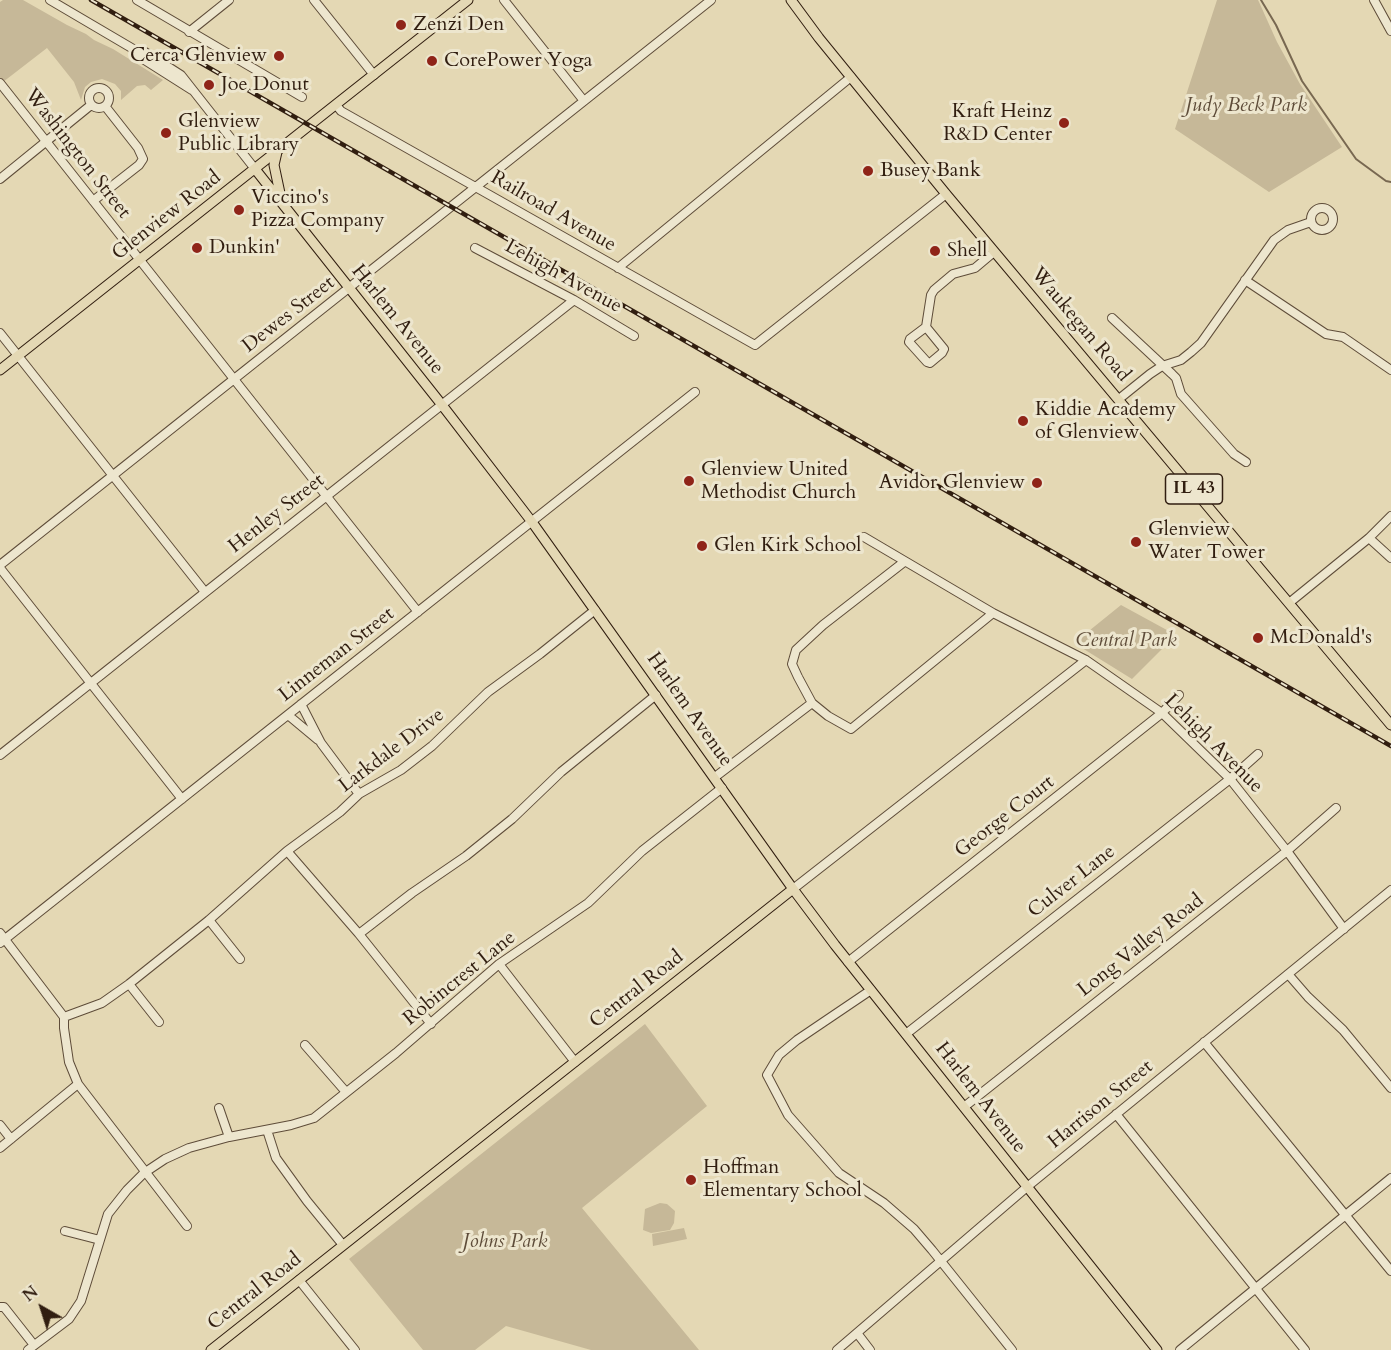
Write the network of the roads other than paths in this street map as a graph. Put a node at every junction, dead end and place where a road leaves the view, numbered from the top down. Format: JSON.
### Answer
{"nodes":[{"id":1,"x":50,"y":0,"type":"edge"},
{"id":2,"x":136,"y":0,"type":"edge"},
{"id":3,"x":229,"y":0,"type":"edge"},
{"id":4,"x":314,"y":0,"type":"edge"},
{"id":5,"x":468,"y":0,"type":"edge"},
{"id":6,"x":504,"y":0,"type":"edge"},
{"id":7,"x":711,"y":0,"type":"edge"},
{"id":8,"x":791,"y":0,"type":"edge"},
{"id":9,"x":1374,"y":0,"type":"edge"},
{"id":10,"x":1391,"y":31,"type":"edge"},
{"id":11,"x":189,"y":32,"type":"junction"},
{"id":12,"x":374,"y":75,"type":"junction"},
{"id":13,"x":851,"y":77,"type":"junction"},
{"id":14,"x":0,"y":83,"type":"edge"},
{"id":15,"x":302,"y":97,"type":"dead end"},
{"id":16,"x":584,"y":101,"type":"junction"},
{"id":17,"x":92,"y":105,"type":"junction"},
{"id":18,"x":336,"y":105,"type":"junction"},
{"id":19,"x":105,"y":106,"type":"junction"},
{"id":20,"x":47,"y":142,"type":"junction"},
{"id":21,"x":277,"y":152,"type":"junction"},
{"id":22,"x":255,"y":169,"type":"junction"},
{"id":23,"x":0,"y":179,"type":"edge"},
{"id":24,"x":476,"y":187,"type":"junction"},
{"id":25,"x":946,"y":194,"type":"junction"},
{"id":26,"x":93,"y":201,"type":"junction"},
{"id":27,"x":284,"y":206,"type":"junction"},
{"id":28,"x":1311,"y":222,"type":"dead end"},
{"id":29,"x":475,"y":248,"type":"dead end"},
{"id":30,"x":994,"y":252,"type":"junction"},
{"id":31,"x":140,"y":261,"type":"junction"},
{"id":32,"x":618,"y":268,"type":"junction"},
{"id":33,"x":1245,"y":280,"type":"junction"},
{"id":34,"x":350,"y":288,"type":"junction"},
{"id":35,"x":574,"y":300,"type":"junction"},
{"id":36,"x":1112,"y":318,"type":"dead end"},
{"id":37,"x":926,"y":327,"type":"junction"},
{"id":38,"x":0,"y":333,"type":"edge"},
{"id":39,"x":634,"y":336,"type":"dead end"},
{"id":40,"x":18,"y":356,"type":"junction"},
{"id":41,"x":1162,"y":366,"type":"junction"},
{"id":42,"x":0,"y":370,"type":"edge"},
{"id":43,"x":1391,"y":370,"type":"edge"},
{"id":44,"x":235,"y":379,"type":"junction"},
{"id":45,"x":695,"y":392,"type":"dead end"},
{"id":46,"x":1119,"y":399,"type":"junction"},
{"id":47,"x":442,"y":405,"type":"junction"},
{"id":48,"x":1246,"y":462,"type":"dead end"},
{"id":49,"x":112,"y":476,"type":"junction"},
{"id":50,"x":327,"y":496,"type":"junction"},
{"id":51,"x":1391,"y":516,"type":"edge"},
{"id":52,"x":532,"y":522,"type":"junction"},
{"id":53,"x":864,"y":537,"type":"dead end"},
{"id":54,"x":1369,"y":538,"type":"junction"},
{"id":55,"x":1391,"y":558,"type":"edge"},
{"id":56,"x":904,"y":562,"type":"junction"},
{"id":57,"x":0,"y":567,"type":"edge"},
{"id":58,"x":205,"y":592,"type":"junction"},
{"id":59,"x":1289,"y":603,"type":"junction"},
{"id":60,"x":595,"y":610,"type":"junction"},
{"id":61,"x":418,"y":612,"type":"junction"},
{"id":62,"x":993,"y":613,"type":"junction"},
{"id":63,"x":1086,"y":660,"type":"junction"},
{"id":64,"x":90,"y":684,"type":"junction"},
{"id":65,"x":1179,"y":694,"type":"dead end"},
{"id":66,"x":656,"y":695,"type":"junction"},
{"id":67,"x":812,"y":703,"type":"junction"},
{"id":68,"x":302,"y":704,"type":"junction"},
{"id":69,"x":1162,"y":713,"type":"junction"},
{"id":70,"x":288,"y":715,"type":"junction"},
{"id":71,"x":1391,"y":725,"type":"edge"},
{"id":72,"x":321,"y":743,"type":"junction"},
{"id":73,"x":1258,"y":754,"type":"dead end"},
{"id":74,"x":0,"y":755,"type":"edge"},
{"id":75,"x":714,"y":777,"type":"junction"},
{"id":76,"x":1230,"y":779,"type":"junction"},
{"id":77,"x":722,"y":788,"type":"junction"},
{"id":78,"x":359,"y":794,"type":"junction"},
{"id":79,"x":182,"y":799,"type":"junction"},
{"id":80,"x":1336,"y":808,"type":"dead end"},
{"id":81,"x":287,"y":851,"type":"junction"},
{"id":82,"x":1287,"y":851,"type":"junction"},
{"id":83,"x":793,"y":889,"type":"junction"},
{"id":84,"x":1389,"y":896,"type":"edge"},
{"id":85,"x":209,"y":920,"type":"junction"},
{"id":86,"x":1344,"y":929,"type":"junction"},
{"id":87,"x":359,"y":934,"type":"junction"},
{"id":88,"x":2,"y":939,"type":"edge"},
{"id":89,"x":240,"y":959,"type":"dead end"},
{"id":90,"x":848,"y":962,"type":"junction"},
{"id":91,"x":499,"y":964,"type":"junction"},
{"id":92,"x":1288,"y":974,"type":"junction"},
{"id":93,"x":129,"y":984,"type":"junction"},
{"id":94,"x":871,"y":990,"type":"junction"},
{"id":95,"x":64,"y":1017,"type":"junction"},
{"id":96,"x":159,"y":1023,"type":"dead end"},
{"id":97,"x":431,"y":1024,"type":"junction"},
{"id":98,"x":906,"y":1034,"type":"junction"},
{"id":99,"x":1204,"y":1042,"type":"junction"},
{"id":100,"x":305,"y":1045,"type":"dead end"},
{"id":101,"x":575,"y":1062,"type":"junction"},
{"id":102,"x":78,"y":1084,"type":"junction"},
{"id":103,"x":1391,"y":1088,"type":"edge"},
{"id":104,"x":346,"y":1092,"type":"junction"},
{"id":105,"x":964,"y":1107,"type":"junction"},
{"id":106,"x":219,"y":1108,"type":"dead end"},
{"id":107,"x":1116,"y":1114,"type":"junction"},
{"id":108,"x":0,"y":1125,"type":"edge"},
{"id":109,"x":267,"y":1130,"type":"junction"},
{"id":110,"x":228,"y":1137,"type":"junction"},
{"id":111,"x":11,"y":1139,"type":"junction"},
{"id":112,"x":0,"y":1148,"type":"edge"},
{"id":113,"x":144,"y":1173,"type":"junction"},
{"id":114,"x":1391,"y":1178,"type":"edge"},
{"id":115,"x":1027,"y":1187,"type":"junction"},
{"id":116,"x":1346,"y":1215,"type":"junction"},
{"id":117,"x":187,"y":1226,"type":"dead end"},
{"id":118,"x":65,"y":1231,"type":"dead end"},
{"id":119,"x":100,"y":1240,"type":"junction"},
{"id":120,"x":343,"y":1245,"type":"junction"},
{"id":121,"x":941,"y":1260,"type":"junction"},
{"id":122,"x":1391,"y":1271,"type":"edge"},
{"id":123,"x":298,"y":1280,"type":"junction"},
{"id":124,"x":1256,"y":1288,"type":"junction"},
{"id":125,"x":0,"y":1307,"type":"edge"},
{"id":126,"x":856,"y":1333,"type":"junction"},
{"id":127,"x":31,"y":1347,"type":"edge"},
{"id":128,"x":211,"y":1350,"type":"edge"},
{"id":129,"x":356,"y":1350,"type":"edge"},
{"id":130,"x":837,"y":1350,"type":"edge"},
{"id":131,"x":870,"y":1350,"type":"edge"},
{"id":132,"x":1012,"y":1350,"type":"edge"},
{"id":133,"x":1157,"y":1350,"type":"edge"},
{"id":134,"x":1180,"y":1350,"type":"edge"},
{"id":135,"x":1305,"y":1350,"type":"edge"}],
"edges":[{"from":1,"to":22,"type":"street","name":"Harlem Avenue"},
{"from":2,"to":11,"type":"street"},
{"from":3,"to":11,"type":"street"},
{"from":4,"to":12,"type":"street"},
{"from":5,"to":12,"type":"main road","name":"Glenview Road"},
{"from":6,"to":16,"type":"street"},
{"from":7,"to":16,"type":"street","name":"Dewes Street"},
{"from":8,"to":13,"type":"main road","name":"Waukegan Road","number":"IL 43"},
{"from":9,"to":10,"type":"street"},
{"from":11,"to":15,"type":"street"},
{"from":12,"to":18,"type":"main road","name":"Glenview Road"},
{"from":13,"to":25,"type":"main road","name":"Waukegan Road","number":"IL 43"},
{"from":13,"to":32,"type":"street"},
{"from":14,"to":20,"type":"street","name":"Washington Street"},
{"from":16,"to":24,"type":"street","name":"Dewes Street"},
{"from":17,"to":19,"type":"street"},
{"from":17,"to":19,"type":"street"},
{"from":17,"to":20,"type":"street"},
{"from":18,"to":21,"type":"main road","name":"Glenview Road"},
{"from":18,"to":24,"type":"street","name":"Railroad Avenue"},
{"from":19,"to":26,"type":"street"},
{"from":20,"to":23,"type":"street"},
{"from":20,"to":26,"type":"street","name":"Washington Street"},
{"from":21,"to":22,"type":"main road","name":"Glenview Road"},
{"from":21,"to":27,"type":"main road"},
{"from":22,"to":27,"type":"main road","name":"Harlem Avenue"},
{"from":22,"to":31,"type":"main road","name":"Glenview Road"},
{"from":24,"to":32,"type":"street","name":"Railroad Avenue"},
{"from":24,"to":34,"type":"street","name":"Dewes Street"},
{"from":25,"to":30,"type":"main road","name":"Waukegan Road","number":"IL 43"},
{"from":25,"to":32,"type":"street","name":"Railroad Avenue"},
{"from":26,"to":31,"type":"street","name":"Washington Street"},
{"from":27,"to":34,"type":"main road","name":"Harlem Avenue"},
{"from":28,"to":33,"type":"street"},
{"from":29,"to":35,"type":"street","name":"Lehigh Avenue"},
{"from":30,"to":37,"type":"street"},
{"from":30,"to":46,"type":"main road","name":"Waukegan Road","number":"IL 43"},
{"from":31,"to":40,"type":"main road","name":"Glenview Road"},
{"from":31,"to":44,"type":"street","name":"Washington Street"},
{"from":33,"to":41,"type":"street"},
{"from":33,"to":43,"type":"street"},
{"from":34,"to":44,"type":"street","name":"Dewes Street"},
{"from":34,"to":47,"type":"main road","name":"Harlem Avenue"},
{"from":35,"to":39,"type":"street","name":"Lehigh Avenue"},
{"from":35,"to":47,"type":"street","name":"Henley Street"},
{"from":36,"to":41,"type":"street"},
{"from":37,"to":37,"type":"street"},
{"from":38,"to":40,"type":"street"},
{"from":40,"to":42,"type":"main road","name":"Glenview Road"},
{"from":40,"to":49,"type":"street"},
{"from":41,"to":46,"type":"street"},
{"from":41,"to":48,"type":"street"},
{"from":44,"to":49,"type":"street","name":"Dewes Street"},
{"from":44,"to":50,"type":"street","name":"Washington Street"},
{"from":45,"to":52,"type":"street","name":"Linneman Street"},
{"from":46,"to":59,"type":"main road","name":"Waukegan Road","number":"IL 43"},
{"from":47,"to":50,"type":"street","name":"Henley Street"},
{"from":47,"to":52,"type":"main road","name":"Harlem Avenue"},
{"from":49,"to":57,"type":"street","name":"Dewes Street"},
{"from":49,"to":58,"type":"street"},
{"from":50,"to":58,"type":"street","name":"Henley Street"},
{"from":50,"to":61,"type":"street","name":"Washington Street"},
{"from":51,"to":54,"type":"street"},
{"from":52,"to":60,"type":"main road","name":"Harlem Avenue"},
{"from":52,"to":61,"type":"street","name":"Linneman Street"},
{"from":53,"to":56,"type":"street","name":"Lehigh Avenue"},
{"from":54,"to":55,"type":"street"},
{"from":54,"to":59,"type":"street"},
{"from":56,"to":62,"type":"street","name":"Lehigh Avenue"},
{"from":56,"to":67,"type":"street"},
{"from":57,"to":64,"type":"street"},
{"from":58,"to":64,"type":"street","name":"Henley Street"},
{"from":59,"to":71,"type":"main road","name":"Waukegan Road","number":"IL 43"},
{"from":60,"to":66,"type":"main road","name":"Harlem Avenue"},
{"from":60,"to":78,"type":"street","name":"Larkdale Drive"},
{"from":61,"to":68,"type":"street","name":"Linneman Street"},
{"from":62,"to":63,"type":"street","name":"Lehigh Avenue"},
{"from":62,"to":67,"type":"street"},
{"from":63,"to":69,"type":"street","name":"Lehigh Avenue"},
{"from":63,"to":83,"type":"street","name":"Central Road"},
{"from":64,"to":74,"type":"street","name":"Henley Street"},
{"from":64,"to":79,"type":"street"},
{"from":65,"to":69,"type":"street","name":"George Court"},
{"from":66,"to":75,"type":"main road","name":"Harlem Avenue"},
{"from":66,"to":87,"type":"street"},
{"from":67,"to":75,"type":"street"},
{"from":68,"to":70,"type":"street","name":"Linneman Street"},
{"from":68,"to":72,"type":"street"},
{"from":69,"to":76,"type":"street","name":"Lehigh Avenue"},
{"from":69,"to":90,"type":"street","name":"George Court"},
{"from":70,"to":72,"type":"street"},
{"from":70,"to":79,"type":"street","name":"Linneman Street"},
{"from":72,"to":78,"type":"street"},
{"from":73,"to":76,"type":"street","name":"Culver Lane"},
{"from":75,"to":77,"type":"main road","name":"Harlem Avenue"},
{"from":76,"to":82,"type":"street","name":"Lehigh Avenue"},
{"from":76,"to":98,"type":"street","name":"Culver Lane"},
{"from":77,"to":83,"type":"main road","name":"Harlem Avenue"},
{"from":77,"to":91,"type":"street","name":"Robincrest Lane"},
{"from":78,"to":81,"type":"street","name":"Larkdale Drive"},
{"from":79,"to":88,"type":"street","name":"Linneman Street"},
{"from":80,"to":82,"type":"street","name":"Long Valley Road"},
{"from":81,"to":85,"type":"street","name":"Larkdale Drive"},
{"from":81,"to":87,"type":"street"},
{"from":82,"to":86,"type":"street","name":"Lehigh Avenue"},
{"from":82,"to":105,"type":"street","name":"Long Valley Road"},
{"from":83,"to":90,"type":"main road","name":"Harlem Avenue"},
{"from":83,"to":101,"type":"main road","name":"Central Road"},
{"from":84,"to":86,"type":"street","name":"Harrison Street"},
{"from":85,"to":89,"type":"street"},
{"from":85,"to":93,"type":"street","name":"Larkdale Drive"},
{"from":86,"to":92,"type":"street","name":"Harrison Street"},
{"from":87,"to":97,"type":"street"},
{"from":88,"to":95,"type":"street"},
{"from":90,"to":94,"type":"main road","name":"Harlem Avenue"},
{"from":91,"to":97,"type":"street","name":"Robincrest Lane"},
{"from":91,"to":101,"type":"street"},
{"from":92,"to":99,"type":"street","name":"Harrison Street"},
{"from":92,"to":103,"type":"street"},
{"from":93,"to":95,"type":"street","name":"Larkdale Drive"},
{"from":93,"to":96,"type":"street"},
{"from":94,"to":98,"type":"main road","name":"Harlem Avenue"},
{"from":94,"to":121,"type":"street"},
{"from":95,"to":102,"type":"street"},
{"from":97,"to":104,"type":"street","name":"Robincrest Lane"},
{"from":98,"to":105,"type":"main road","name":"Harlem Avenue"},
{"from":99,"to":107,"type":"street","name":"Harrison Street"},
{"from":99,"to":116,"type":"street"},
{"from":100,"to":104,"type":"street"},
{"from":101,"to":120,"type":"main road","name":"Central Road"},
{"from":102,"to":111,"type":"street"},
{"from":102,"to":113,"type":"street"},
{"from":104,"to":109,"type":"street","name":"Robincrest Lane"},
{"from":105,"to":115,"type":"main road","name":"Harlem Avenue"},
{"from":106,"to":110,"type":"street"},
{"from":107,"to":115,"type":"street","name":"Harrison Street"},
{"from":107,"to":124,"type":"street"},
{"from":108,"to":111,"type":"street"},
{"from":109,"to":110,"type":"street","name":"Robincrest Lane"},
{"from":109,"to":120,"type":"street"},
{"from":110,"to":113,"type":"street","name":"Robincrest Lane"},
{"from":111,"to":112,"type":"street"},
{"from":113,"to":117,"type":"street"},
{"from":113,"to":119,"type":"street","name":"Robincrest Lane"},
{"from":114,"to":116,"type":"street"},
{"from":115,"to":121,"type":"street","name":"Harrison Street"},
{"from":115,"to":133,"type":"main road","name":"Harlem Avenue"},
{"from":116,"to":122,"type":"street"},
{"from":116,"to":124,"type":"street"},
{"from":118,"to":119,"type":"street"},
{"from":119,"to":127,"type":"street","name":"Robincrest Lane"},
{"from":120,"to":123,"type":"main road","name":"Central Road"},
{"from":121,"to":126,"type":"street","name":"Harrison Street"},
{"from":121,"to":132,"type":"street"},
{"from":123,"to":128,"type":"main road","name":"Central Road"},
{"from":123,"to":129,"type":"street"},
{"from":124,"to":134,"type":"street"},
{"from":124,"to":135,"type":"street"},
{"from":125,"to":127,"type":"street","name":"Robincrest Lane"},
{"from":126,"to":130,"type":"street","name":"Harrison Street"},
{"from":126,"to":131,"type":"street"}]}
